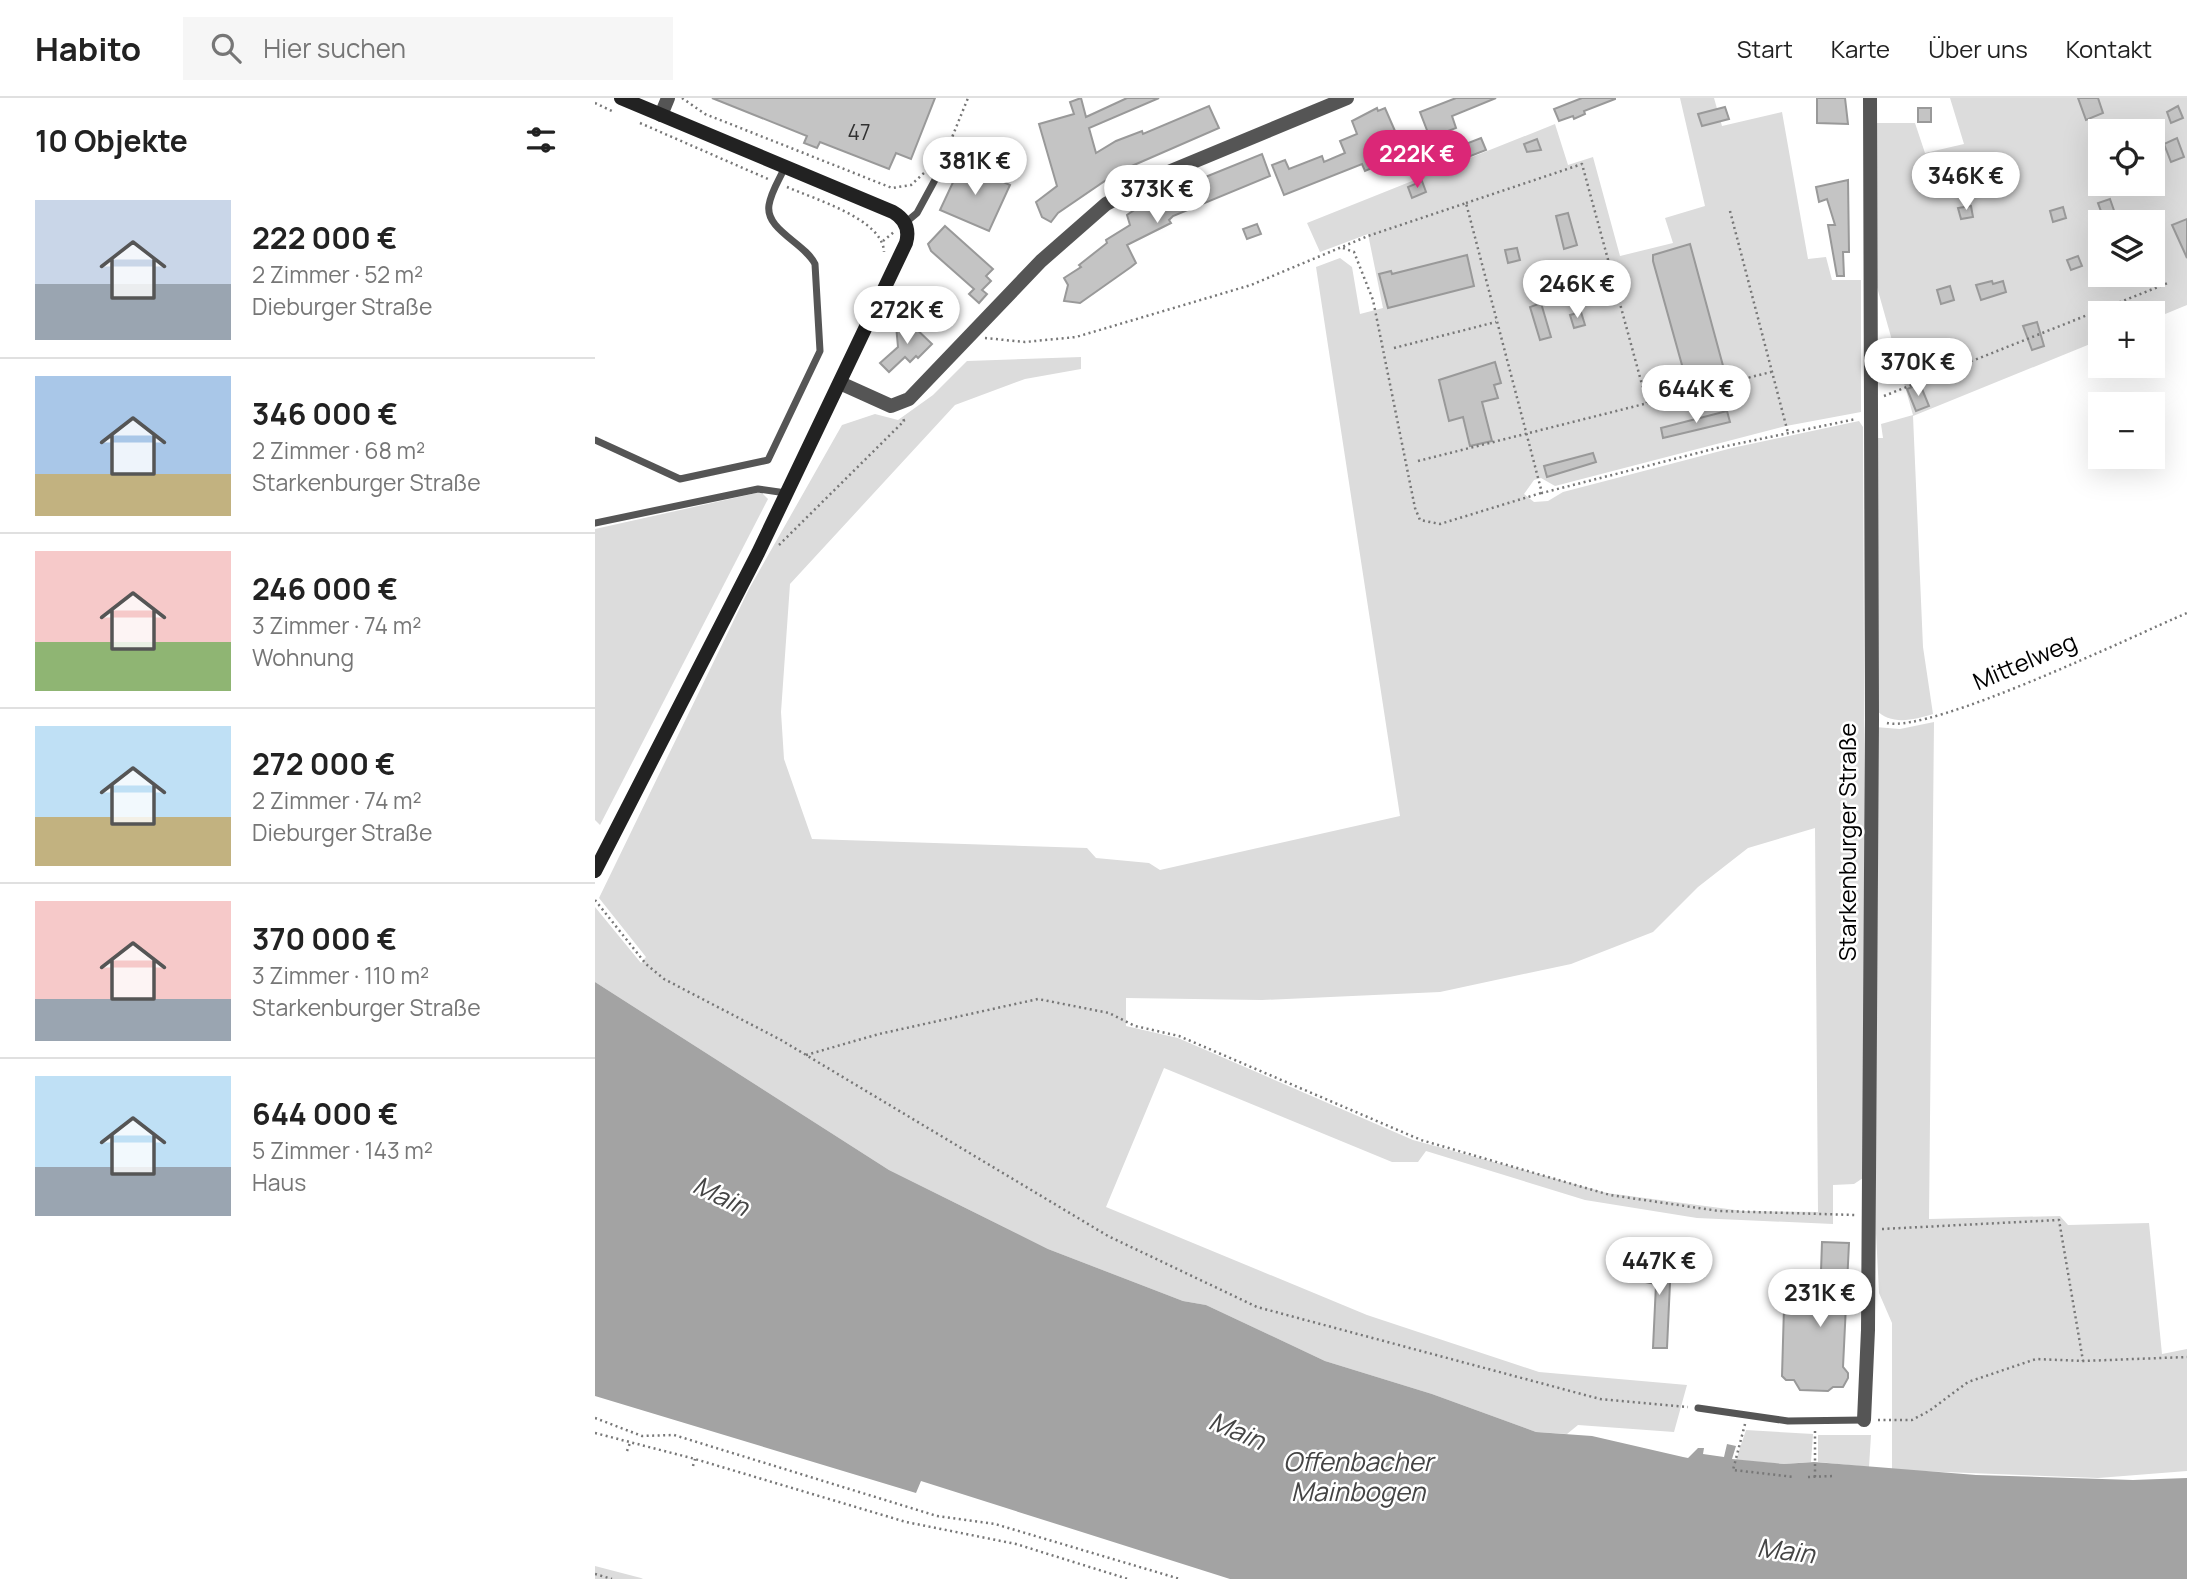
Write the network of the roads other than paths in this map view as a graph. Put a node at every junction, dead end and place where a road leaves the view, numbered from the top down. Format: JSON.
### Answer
{"nodes":[{"id":1,"x":669,"y":98,"type":"edge"},
{"id":2,"x":1347,"y":98,"type":"edge"},
{"id":3,"x":1870,"y":98,"type":"edge"},
{"id":4,"x":618,"y":105,"type":"edge"},
{"id":5,"x":661,"y":116,"type":"junction"},
{"id":6,"x":784,"y":169,"type":"junction"},
{"id":7,"x":936,"y":178,"type":"road end"},
{"id":8,"x":905,"y":223,"type":"junction"},
{"id":9,"x":840,"y":383,"type":"junction"},
{"id":10,"x":595,"y":440,"type":"edge"},
{"id":11,"x":786,"y":493,"type":"junction"},
{"id":12,"x":595,"y":523,"type":"edge"},
{"id":13,"x":595,"y":871,"type":"edge"},
{"id":14,"x":1698,"y":1408,"type":"road end"},
{"id":15,"x":1864,"y":1420,"type":"joint"}],
"edges":[{"from":1,"to":5,"type":"street"},
{"from":2,"to":9,"type":"street"},
{"from":3,"to":15,"type":"street","name":"Starkenburger Straße"},
{"from":4,"to":5,"type":"main road"},
{"from":5,"to":6,"type":"main road"},
{"from":6,"to":8,"type":"main road"},
{"from":6,"to":10,"type":"lane"},
{"from":7,"to":8,"type":"lane"},
{"from":8,"to":9,"type":"main road"},
{"from":9,"to":11,"type":"main road"},
{"from":11,"to":12,"type":"lane"},
{"from":11,"to":13,"type":"main road"},
{"from":14,"to":15,"type":"lane"}]}
